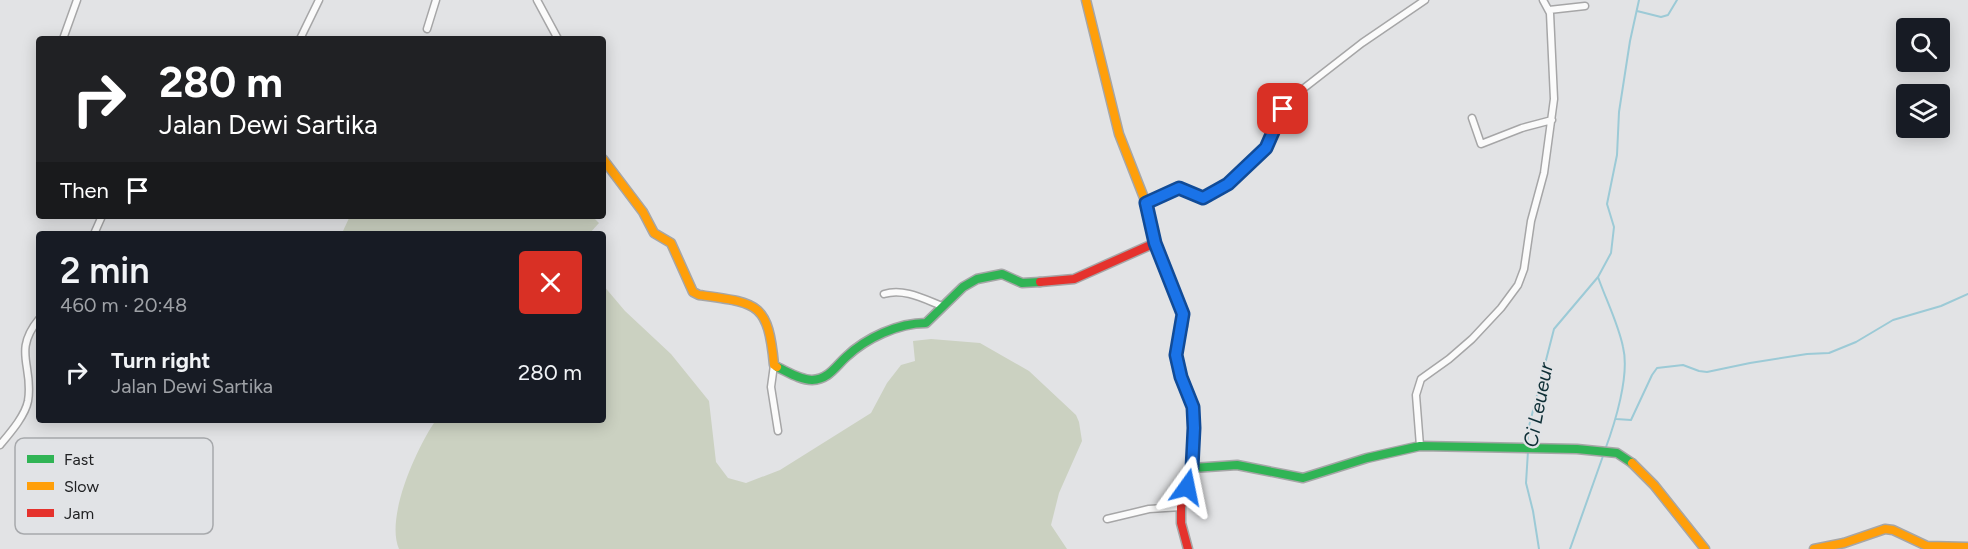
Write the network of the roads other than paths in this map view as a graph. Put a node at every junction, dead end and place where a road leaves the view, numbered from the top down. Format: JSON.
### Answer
{"nodes":[{"id":1,"x":78,"y":0,"type":"edge"},
{"id":2,"x":319,"y":0,"type":"edge"},
{"id":3,"x":436,"y":0,"type":"edge"},
{"id":4,"x":537,"y":0,"type":"edge"},
{"id":5,"x":1086,"y":0,"type":"edge"},
{"id":6,"x":1425,"y":0,"type":"edge"},
{"id":7,"x":1543,"y":0,"type":"edge"},
{"id":8,"x":1585,"y":6,"type":"dead end"},
{"id":9,"x":1549,"y":10,"type":"junction"},
{"id":10,"x":427,"y":29,"type":"dead end"},
{"id":11,"x":64,"y":36,"type":"edge"},
{"id":12,"x":301,"y":36,"type":"edge"},
{"id":13,"x":556,"y":36,"type":"edge"},
{"id":14,"x":1472,"y":118,"type":"dead end"},
{"id":15,"x":1552,"y":120,"type":"junction"},
{"id":16,"x":606,"y":163,"type":"edge"},
{"id":17,"x":1146,"y":203,"type":"junction"},
{"id":18,"x":1155,"y":243,"type":"junction"},
{"id":19,"x":885,"y":294,"type":"dead end"},
{"id":20,"x":942,"y":306,"type":"junction"},
{"id":21,"x":36,"y":323,"type":"edge"},
{"id":22,"x":774,"y":365,"type":"junction"},
{"id":23,"x":778,"y":431,"type":"dead end"},
{"id":24,"x":0,"y":445,"type":"edge"},
{"id":25,"x":1420,"y":446,"type":"junction"},
{"id":26,"x":1192,"y":468,"type":"junction"},
{"id":27,"x":1181,"y":507,"type":"junction"},
{"id":28,"x":1107,"y":519,"type":"dead end"},
{"id":29,"x":1968,"y":547,"type":"edge"},
{"id":30,"x":1188,"y":549,"type":"edge"},
{"id":31,"x":1705,"y":549,"type":"edge"},
{"id":32,"x":1814,"y":549,"type":"edge"}],
"edges":[{"from":1,"to":11,"type":"street"},
{"from":2,"to":12,"type":"street"},
{"from":3,"to":10,"type":"street"},
{"from":4,"to":13,"type":"street"},
{"from":5,"to":17,"type":"street"},
{"from":6,"to":17,"type":"street"},
{"from":7,"to":9,"type":"street"},
{"from":8,"to":9,"type":"street"},
{"from":9,"to":15,"type":"street"},
{"from":14,"to":15,"type":"street"},
{"from":15,"to":25,"type":"street"},
{"from":16,"to":22,"type":"street"},
{"from":17,"to":18,"type":"street"},
{"from":18,"to":20,"type":"street"},
{"from":18,"to":26,"type":"street"},
{"from":19,"to":20,"type":"street"},
{"from":20,"to":22,"type":"street"},
{"from":21,"to":24,"type":"street"},
{"from":22,"to":23,"type":"street"},
{"from":25,"to":26,"type":"street"},
{"from":25,"to":31,"type":"street"},
{"from":26,"to":27,"type":"street"},
{"from":27,"to":28,"type":"street"},
{"from":27,"to":30,"type":"street"},
{"from":29,"to":32,"type":"street"}]}
